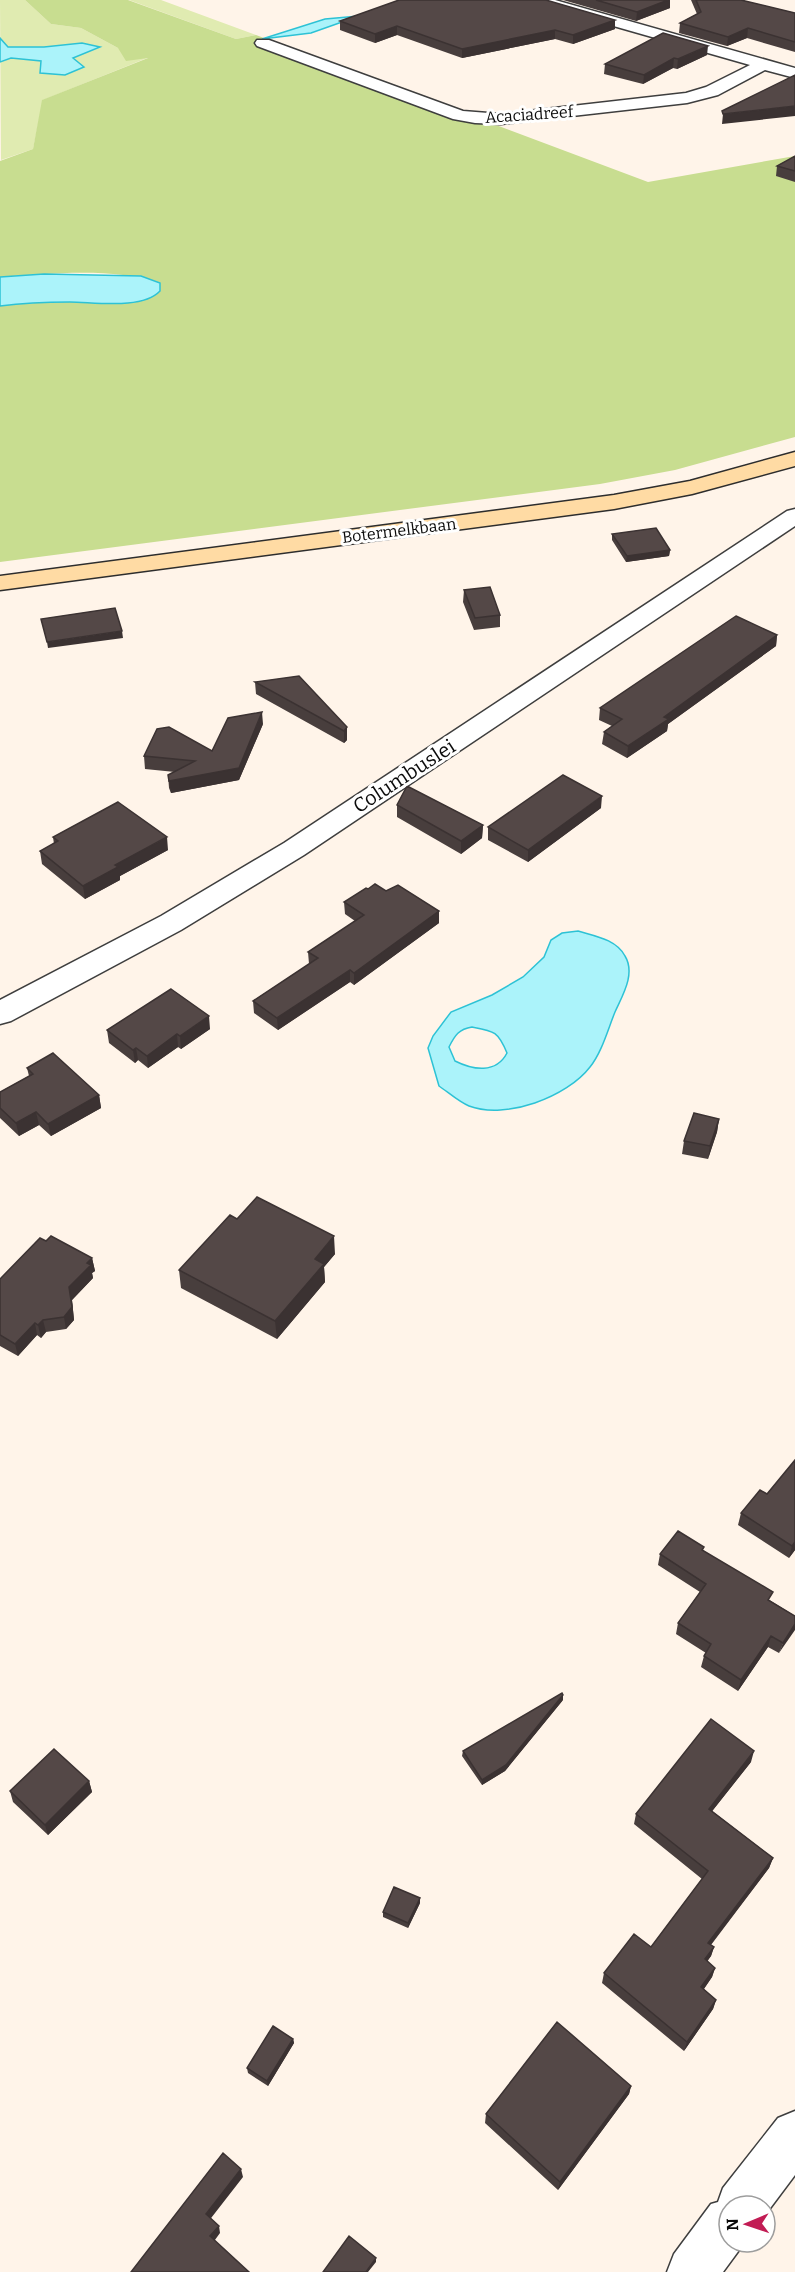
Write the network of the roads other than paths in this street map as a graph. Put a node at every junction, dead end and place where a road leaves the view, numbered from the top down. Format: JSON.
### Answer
{"nodes":[{"id":1,"x":538,"y":0,"type":"edge"},
{"id":2,"x":263,"y":43,"type":"dead end"},
{"id":3,"x":764,"y":64,"type":"junction"},
{"id":4,"x":795,"y":73,"type":"edge"},
{"id":5,"x":795,"y":459,"type":"edge"},
{"id":6,"x":795,"y":516,"type":"edge"},
{"id":7,"x":0,"y":583,"type":"edge"},
{"id":8,"x":0,"y":1013,"type":"edge"},
{"id":9,"x":795,"y":2135,"type":"edge"},
{"id":10,"x":750,"y":2194,"type":"edge"},
{"id":11,"x":717,"y":2238,"type":"edge"},
{"id":12,"x":692,"y":2272,"type":"edge"}],
"edges":[{"from":1,"to":3,"type":"street"},
{"from":2,"to":3,"type":"street","name":"Acaciadreef"},
{"from":3,"to":4,"type":"street"},
{"from":5,"to":7,"type":"main road","name":"Botermelkbaan"},
{"from":6,"to":8,"type":"street","name":"Columbuslei"},
{"from":9,"to":10,"type":"street"},
{"from":11,"to":12,"type":"street"}]}
